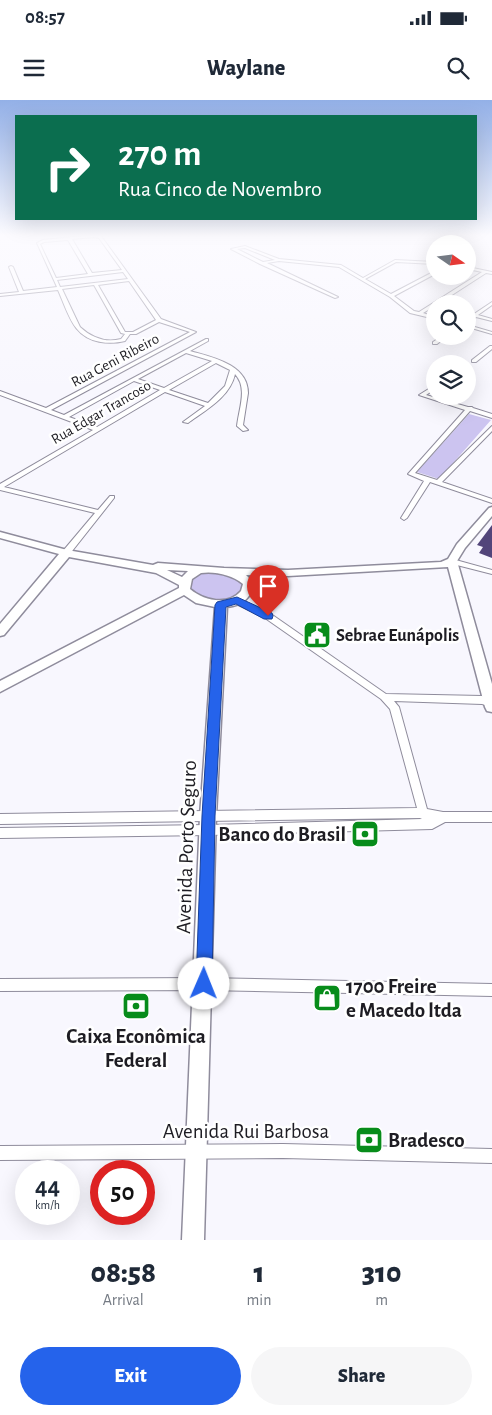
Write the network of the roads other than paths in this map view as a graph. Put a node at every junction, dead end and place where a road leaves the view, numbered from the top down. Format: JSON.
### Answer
{"nodes":[{"id":1,"x":19,"y":288,"type":"edge"},
{"id":2,"x":56,"y":288,"type":"edge"},
{"id":3,"x":58,"y":288,"type":"edge"},
{"id":4,"x":98,"y":288,"type":"edge"},
{"id":5,"x":136,"y":288,"type":"edge"},
{"id":6,"x":317,"y":288,"type":"edge"},
{"id":7,"x":379,"y":288,"type":"edge"},
{"id":8,"x":406,"y":288,"type":"edge"},
{"id":9,"x":460,"y":288,"type":"edge"},
{"id":10,"x":21,"y":292,"type":"junction"},
{"id":11,"x":0,"y":295,"type":"edge"},
{"id":12,"x":392,"y":296,"type":"junction"},
{"id":13,"x":336,"y":297,"type":"dead end"},
{"id":14,"x":492,"y":303,"type":"edge"},
{"id":15,"x":419,"y":314,"type":"junction"},
{"id":16,"x":476,"y":314,"type":"edge"},
{"id":17,"x":476,"y":315,"type":"edge"},
{"id":18,"x":426,"y":316,"type":"edge"},
{"id":19,"x":160,"y":320,"type":"junction"},
{"id":20,"x":492,"y":320,"type":"edge"},
{"id":21,"x":476,"y":328,"type":"edge"},
{"id":22,"x":492,"y":333,"type":"edge"},
{"id":23,"x":128,"y":334,"type":"junction"},
{"id":24,"x":206,"y":340,"type":"dead end"},
{"id":25,"x":177,"y":342,"type":"junction"},
{"id":26,"x":193,"y":347,"type":"junction"},
{"id":27,"x":492,"y":347,"type":"edge"},
{"id":28,"x":186,"y":351,"type":"junction"},
{"id":29,"x":476,"y":359,"type":"edge"},
{"id":30,"x":216,"y":361,"type":"junction"},
{"id":31,"x":233,"y":370,"type":"junction"},
{"id":32,"x":133,"y":379,"type":"junction"},
{"id":33,"x":164,"y":390,"type":"junction"},
{"id":34,"x":2,"y":395,"type":"edge"},
{"id":35,"x":207,"y":405,"type":"junction"},
{"id":36,"x":459,"y":405,"type":"edge"},
{"id":37,"x":470,"y":408,"type":"junction"},
{"id":38,"x":492,"y":409,"type":"edge"},
{"id":39,"x":47,"y":410,"type":"junction"},
{"id":40,"x":489,"y":415,"type":"edge"},
{"id":41,"x":65,"y":416,"type":"junction"},
{"id":42,"x":186,"y":422,"type":"dead end"},
{"id":43,"x":492,"y":428,"type":"edge"},
{"id":44,"x":96,"y":429,"type":"junction"},
{"id":45,"x":245,"y":430,"type":"dead end"},
{"id":46,"x":428,"y":480,"type":"junction"},
{"id":47,"x":438,"y":483,"type":"junction"},
{"id":48,"x":0,"y":487,"type":"edge"},
{"id":49,"x":112,"y":496,"type":"dead end"},
{"id":50,"x":492,"y":501,"type":"edge"},
{"id":51,"x":492,"y":510,"type":"edge"},
{"id":52,"x":99,"y":512,"type":"junction"},
{"id":53,"x":404,"y":518,"type":"dead end"},
{"id":54,"x":0,"y":535,"type":"edge"},
{"id":55,"x":66,"y":553,"type":"junction"},
{"id":56,"x":452,"y":561,"type":"junction"},
{"id":57,"x":148,"y":567,"type":"junction"},
{"id":58,"x":206,"y":569,"type":"junction"},
{"id":59,"x":225,"y":571,"type":"junction"},
{"id":60,"x":492,"y":572,"type":"edge"},
{"id":61,"x":288,"y":573,"type":"junction"},
{"id":62,"x":248,"y":582,"type":"junction"},
{"id":63,"x":185,"y":586,"type":"junction"},
{"id":64,"x":237,"y":601,"type":"junction"},
{"id":65,"x":221,"y":605,"type":"junction"},
{"id":66,"x":2,"y":627,"type":"edge"},
{"id":67,"x":0,"y":687,"type":"edge"},
{"id":68,"x":384,"y":697,"type":"junction"},
{"id":69,"x":492,"y":704,"type":"edge"},
{"id":70,"x":423,"y":813,"type":"junction"},
{"id":71,"x":443,"y":817,"type":"junction"},
{"id":72,"x":492,"y":817,"type":"edge"},
{"id":73,"x":0,"y":819,"type":"edge"},
{"id":74,"x":208,"y":823,"type":"junction"},
{"id":75,"x":432,"y":824,"type":"junction"},
{"id":76,"x":0,"y":833,"type":"edge"},
{"id":77,"x":204,"y":984,"type":"junction"},
{"id":78,"x":0,"y":985,"type":"edge"},
{"id":79,"x":492,"y":990,"type":"edge"},
{"id":80,"x":197,"y":1152,"type":"junction"},
{"id":81,"x":0,"y":1153,"type":"edge"},
{"id":82,"x":492,"y":1156,"type":"edge"},
{"id":83,"x":193,"y":1240,"type":"edge"}],
"edges":[{"from":1,"to":10,"type":"street"},
{"from":2,"to":10,"type":"street"},
{"from":3,"to":23,"type":"street"},
{"from":4,"to":23,"type":"street"},
{"from":5,"to":19,"type":"street"},
{"from":6,"to":13,"type":"street"},
{"from":7,"to":12,"type":"street"},
{"from":8,"to":12,"type":"street"},
{"from":9,"to":15,"type":"street"},
{"from":10,"to":11,"type":"street"},
{"from":12,"to":15,"type":"street"},
{"from":14,"to":16,"type":"street"},
{"from":15,"to":18,"type":"street"},
{"from":17,"to":20,"type":"street"},
{"from":19,"to":23,"type":"street"},
{"from":19,"to":25,"type":"street","name":"Rua Geni Ribeiro"},
{"from":21,"to":22,"type":"street"},
{"from":24,"to":26,"type":"street"},
{"from":25,"to":26,"type":"street"},
{"from":25,"to":39,"type":"street","name":"Rua Geni Ribeiro"},
{"from":26,"to":28,"type":"street"},
{"from":27,"to":29,"type":"street"},
{"from":28,"to":30,"type":"street"},
{"from":28,"to":32,"type":"street"},
{"from":30,"to":31,"type":"street"},
{"from":30,"to":33,"type":"street","name":"Rua Edgar Trancoso"},
{"from":31,"to":35,"type":"street"},
{"from":31,"to":45,"type":"street"},
{"from":32,"to":33,"type":"street"},
{"from":32,"to":41,"type":"street"},
{"from":33,"to":35,"type":"street"},
{"from":33,"to":44,"type":"street","name":"Rua Edgar Trancoso"},
{"from":34,"to":39,"type":"street"},
{"from":35,"to":42,"type":"street"},
{"from":36,"to":37,"type":"street"},
{"from":37,"to":40,"type":"street"},
{"from":37,"to":46,"type":"street"},
{"from":38,"to":40,"type":"street"},
{"from":39,"to":41,"type":"street"},
{"from":41,"to":44,"type":"street"},
{"from":43,"to":47,"type":"street"},
{"from":44,"to":48,"type":"street","name":"Rua Edgar Trancoso"},
{"from":46,"to":47,"type":"street"},
{"from":46,"to":53,"type":"street"},
{"from":47,"to":50,"type":"street"},
{"from":48,"to":52,"type":"street"},
{"from":49,"to":52,"type":"street"},
{"from":51,"to":56,"type":"main road"},
{"from":52,"to":55,"type":"street"},
{"from":54,"to":55,"type":"main road"},
{"from":55,"to":57,"type":"main road"},
{"from":55,"to":66,"type":"main road"},
{"from":56,"to":60,"type":"street"},
{"from":56,"to":61,"type":"main road"},
{"from":56,"to":69,"type":"main road"},
{"from":57,"to":58,"type":"main road"},
{"from":57,"to":63,"type":"main road"},
{"from":58,"to":59,"type":"main road"},
{"from":58,"to":63,"type":"main road"},
{"from":59,"to":61,"type":"main road"},
{"from":59,"to":62,"type":"main road"},
{"from":61,"to":62,"type":"main road"},
{"from":62,"to":64,"type":"main road"},
{"from":63,"to":65,"type":"main road"},
{"from":63,"to":67,"type":"main road"},
{"from":64,"to":65,"type":"main road"},
{"from":64,"to":68,"type":"street"},
{"from":65,"to":74,"type":"main road","name":"Avenida Porto Seguro"},
{"from":68,"to":69,"type":"street"},
{"from":68,"to":70,"type":"street"},
{"from":70,"to":71,"type":"street"},
{"from":70,"to":74,"type":"street"},
{"from":70,"to":75,"type":"street"},
{"from":71,"to":72,"type":"street"},
{"from":71,"to":75,"type":"street"},
{"from":73,"to":74,"type":"street"},
{"from":74,"to":75,"type":"street"},
{"from":74,"to":76,"type":"street"},
{"from":74,"to":77,"type":"main road","name":"Avenida Porto Seguro"},
{"from":77,"to":78,"type":"street"},
{"from":77,"to":79,"type":"street"},
{"from":77,"to":80,"type":"main road","name":"Avenida Porto Seguro"},
{"from":80,"to":81,"type":"street","name":"Avenida Rui Barbosa"},
{"from":80,"to":82,"type":"street","name":"Avenida Rui Barbosa"},
{"from":80,"to":83,"type":"main road","name":"Avenida Porto Seguro"}]}
